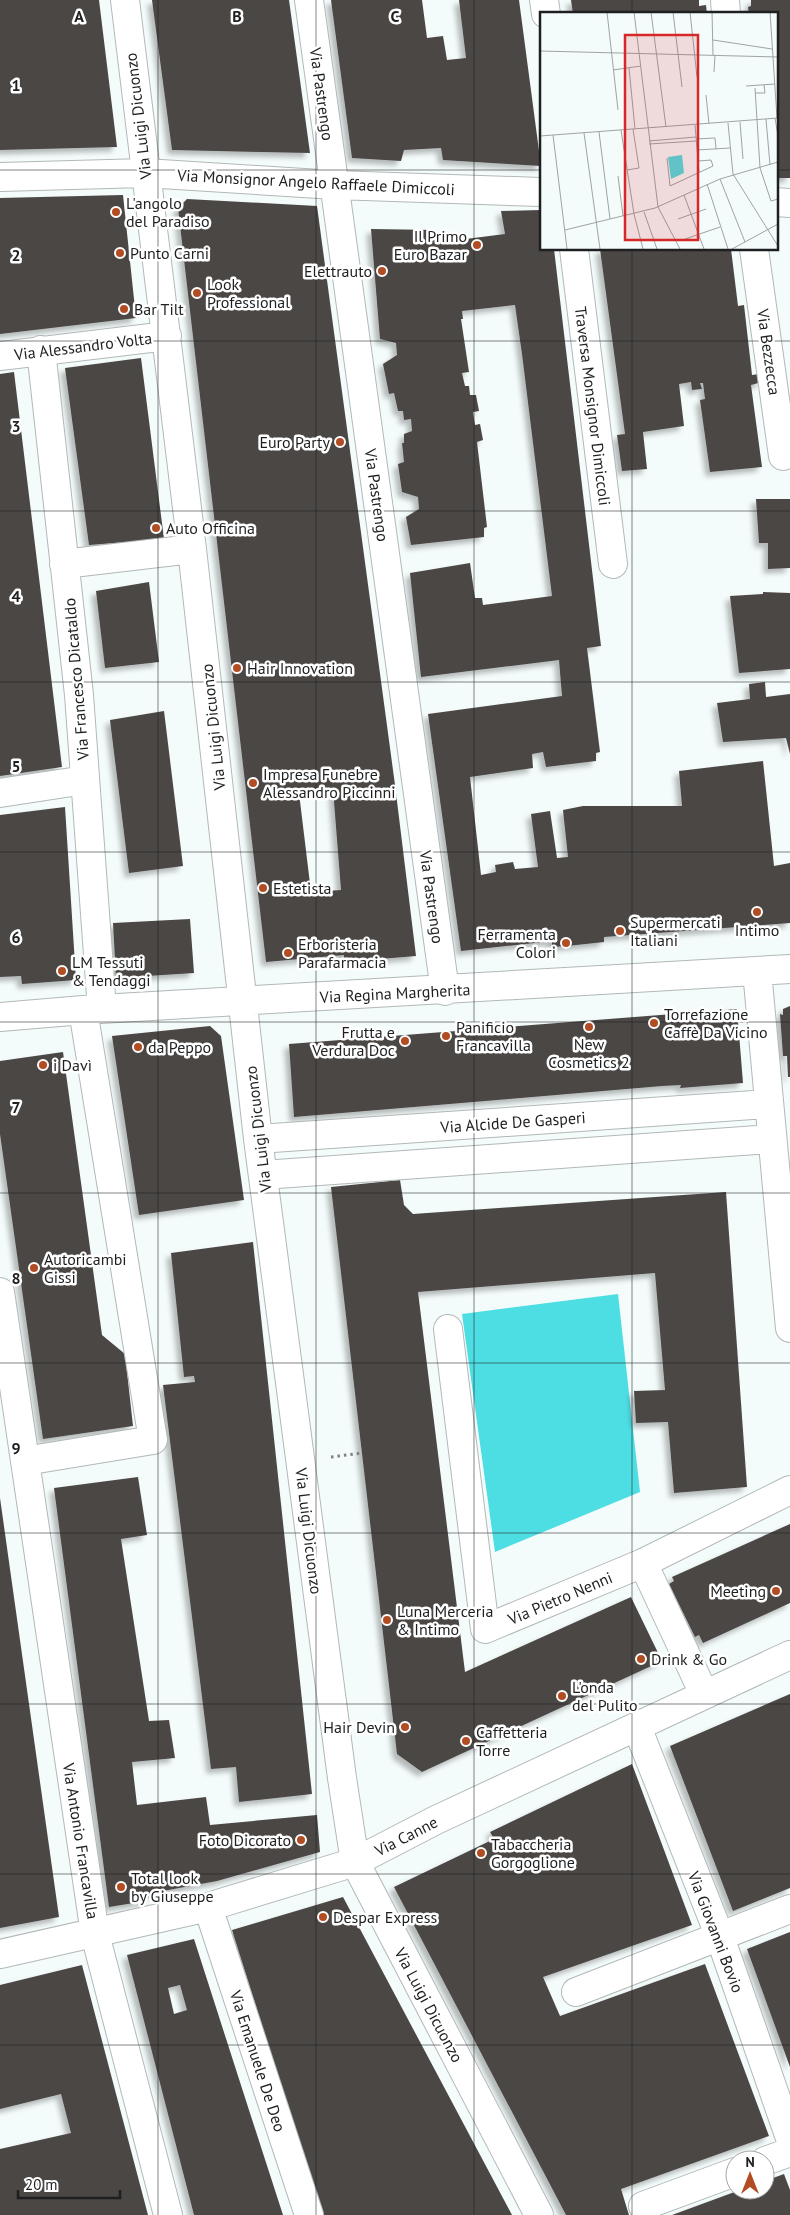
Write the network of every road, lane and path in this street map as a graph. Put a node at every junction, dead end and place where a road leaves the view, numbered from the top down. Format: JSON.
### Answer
{"nodes":[{"id":1,"x":125,"y":0,"type":"edge"},
{"id":2,"x":309,"y":0,"type":"edge"},
{"id":3,"x":145,"y":173,"type":"junction"},
{"id":4,"x":0,"y":177,"type":"edge"},
{"id":5,"x":335,"y":185,"type":"junction"},
{"id":6,"x":540,"y":192,"type":"edge"},
{"id":7,"x":574,"y":250,"type":"edge"},
{"id":8,"x":754,"y":250,"type":"edge"},
{"id":9,"x":167,"y":336,"type":"junction"},
{"id":10,"x":41,"y":350,"type":"junction"},
{"id":11,"x":0,"y":356,"type":"edge"},
{"id":12,"x":783,"y":456,"type":"dead end"},
{"id":13,"x":192,"y":549,"type":"junction"},
{"id":14,"x":64,"y":564,"type":"junction"},
{"id":15,"x":613,"y":564,"type":"dead end"},
{"id":16,"x":85,"y":780,"type":"junction"},
{"id":17,"x":0,"y":793,"type":"edge"},
{"id":18,"x":790,"y":969,"type":"edge"},
{"id":19,"x":757,"y":971,"type":"junction"},
{"id":20,"x":445,"y":991,"type":"junction"},
{"id":21,"x":243,"y":1000,"type":"junction"},
{"id":22,"x":93,"y":1010,"type":"junction"},
{"id":23,"x":0,"y":1017,"type":"edge"},
{"id":24,"x":775,"y":1119,"type":"edge"},
{"id":25,"x":258,"y":1139,"type":"junction"},
{"id":26,"x":263,"y":1175,"type":"junction"},
{"id":27,"x":786,"y":1242,"type":"edge"},
{"id":28,"x":0,"y":1292,"type":"edge"},
{"id":29,"x":790,"y":1328,"type":"edge"},
{"id":30,"x":448,"y":1329,"type":"dead end"},
{"id":31,"x":7,"y":1383,"type":"edge"},
{"id":32,"x":25,"y":1461,"type":"junction"},
{"id":33,"x":790,"y":1490,"type":"edge"},
{"id":34,"x":643,"y":1563,"type":"junction"},
{"id":35,"x":790,"y":1655,"type":"edge"},
{"id":36,"x":704,"y":1694,"type":"junction"},
{"id":37,"x":637,"y":1727,"type":"junction"},
{"id":38,"x":355,"y":1862,"type":"junction"},
{"id":39,"x":208,"y":1907,"type":"junction"},
{"id":40,"x":790,"y":1909,"type":"edge"},
{"id":41,"x":94,"y":1934,"type":"junction"},
{"id":42,"x":720,"y":1937,"type":"junction"},
{"id":43,"x":0,"y":1954,"type":"edge"},
{"id":44,"x":576,"y":1992,"type":"dead end"},
{"id":45,"x":790,"y":2138,"type":"edge"},
{"id":46,"x":790,"y":2152,"type":"edge"},
{"id":47,"x":775,"y":2157,"type":"edge"},
{"id":48,"x":725,"y":2176,"type":"edge"},
{"id":49,"x":643,"y":2206,"type":"dead end"},
{"id":50,"x":168,"y":2215,"type":"edge"},
{"id":51,"x":309,"y":2215,"type":"edge"},
{"id":52,"x":539,"y":2215,"type":"edge"}],
"edges":[{"from":1,"to":3,"type":"street","name":"Via Luigi Dicuonzo"},
{"from":2,"to":5,"type":"street","name":"Via Pastrengo"},
{"from":3,"to":4,"type":"street","name":"Via Monsignor Angelo Raffaele Dimiccoli"},
{"from":3,"to":5,"type":"street","name":"Via Monsignor Angelo Raffaele Dimiccoli"},
{"from":3,"to":9,"type":"street","name":"Via Luigi Dicuonzo"},
{"from":5,"to":6,"type":"street","name":"Via Monsignor Angelo Raffaele Dimiccoli"},
{"from":5,"to":20,"type":"street","name":"Via Pastrengo"},
{"from":7,"to":15,"type":"street","name":"Traversa Monsignor Dimiccoli"},
{"from":8,"to":12,"type":"street","name":"Via Bezzecca"},
{"from":9,"to":10,"type":"street","name":"Via Alessandro Volta"},
{"from":9,"to":13,"type":"street","name":"Via Luigi Dicuonzo"},
{"from":10,"to":11,"type":"street","name":"Via Alessandro Volta"},
{"from":10,"to":14,"type":"street","name":"Via Francesco Dicataldo"},
{"from":13,"to":14,"type":"street"},
{"from":13,"to":21,"type":"street","name":"Via Luigi Dicuonzo"},
{"from":14,"to":16,"type":"street","name":"Via Francesco Dicataldo"},
{"from":16,"to":17,"type":"street"},
{"from":16,"to":22,"type":"street","name":"Via Francesco Dicataldo"},
{"from":18,"to":19,"type":"street","name":"Via Regina Margherita"},
{"from":19,"to":20,"type":"street","name":"Via Regina Margherita"},
{"from":19,"to":24,"type":"street"},
{"from":20,"to":21,"type":"street","name":"Via Regina Margherita"},
{"from":21,"to":22,"type":"street","name":"Via Regina Margherita"},
{"from":21,"to":25,"type":"street","name":"Via Luigi Dicuonzo"},
{"from":22,"to":23,"type":"street","name":"Via Regina Margherita"},
{"from":22,"to":32,"type":"street","name":"Via Francesco Dicataldo"},
{"from":24,"to":25,"type":"street","name":"Via Alcide De Gasperi"},
{"from":24,"to":26,"type":"street"},
{"from":24,"to":27,"type":"street"},
{"from":25,"to":26,"type":"street","name":"Via Luigi Dicuonzo"},
{"from":26,"to":38,"type":"street","name":"Via Luigi Dicuonzo"},
{"from":27,"to":29,"type":"street"},
{"from":28,"to":31,"type":"street","name":"Via Antonio Francavilla"},
{"from":30,"to":34,"type":"street","name":"Via Pietro Nenni"},
{"from":31,"to":32,"type":"street","name":"Via Antonio Francavilla"},
{"from":32,"to":41,"type":"street","name":"Via Antonio Francavilla"},
{"from":33,"to":34,"type":"street"},
{"from":34,"to":36,"type":"street"},
{"from":35,"to":36,"type":"street","name":"Via Canne"},
{"from":36,"to":37,"type":"street","name":"Via Canne"},
{"from":37,"to":38,"type":"street","name":"Via Canne"},
{"from":37,"to":42,"type":"street","name":"Via Giovanni Bovio"},
{"from":38,"to":39,"type":"street","name":"Via Canne"},
{"from":38,"to":52,"type":"street","name":"Via Luigi Dicuonzo"},
{"from":39,"to":41,"type":"street","name":"Via Canne"},
{"from":39,"to":51,"type":"street","name":"Via Emanuele De Deo"},
{"from":40,"to":42,"type":"street"},
{"from":41,"to":43,"type":"street","name":"Via Canne"},
{"from":41,"to":50,"type":"street","name":"Via Antonio Francavilla"},
{"from":42,"to":44,"type":"street"},
{"from":42,"to":45,"type":"street","name":"Via Giovanni Bovio"},
{"from":46,"to":47,"type":"street"},
{"from":48,"to":49,"type":"street"}]}
